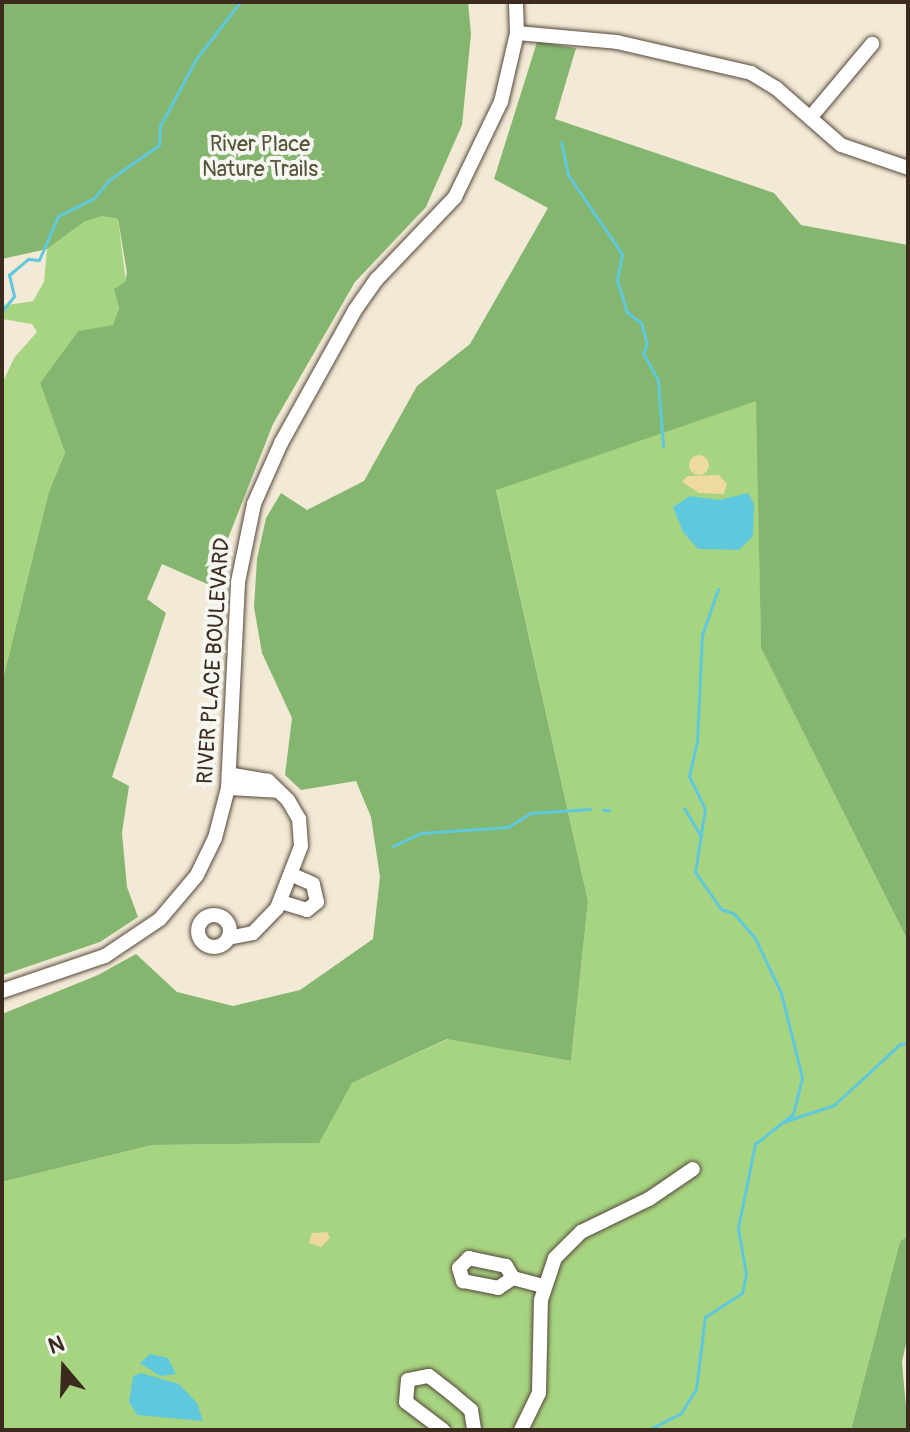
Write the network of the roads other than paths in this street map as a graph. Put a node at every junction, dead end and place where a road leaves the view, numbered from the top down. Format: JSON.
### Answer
{"nodes":[{"id":1,"x":516,"y":2,"type":"edge"},
{"id":2,"x":517,"y":33,"type":"junction"},
{"id":3,"x":872,"y":44,"type":"dead end"},
{"id":4,"x":810,"y":118,"type":"junction"},
{"id":5,"x":908,"y":168,"type":"edge"},
{"id":6,"x":228,"y":781,"type":"junction"},
{"id":7,"x":293,"y":875,"type":"junction"},
{"id":8,"x":281,"y":902,"type":"junction"},
{"id":9,"x":228,"y":938,"type":"dead end"},
{"id":10,"x":2,"y":991,"type":"edge"},
{"id":11,"x":693,"y":1169,"type":"dead end"},
{"id":12,"x":513,"y":1278,"type":"dead end"},
{"id":13,"x":543,"y":1286,"type":"junction"},
{"id":14,"x":443,"y":1430,"type":"edge"},
{"id":15,"x":474,"y":1430,"type":"edge"},
{"id":16,"x":521,"y":1430,"type":"edge"}],
"edges":[{"from":1,"to":2,"type":"street","name":"RIVER PLACE BOULEVARD"},
{"from":2,"to":4,"type":"street"},
{"from":2,"to":6,"type":"street","name":"RIVER PLACE BOULEVARD"},
{"from":3,"to":4,"type":"street"},
{"from":4,"to":5,"type":"street"},
{"from":6,"to":7,"type":"street"},
{"from":6,"to":10,"type":"street","name":"RIVER PLACE BOULEVARD"},
{"from":7,"to":8,"type":"street"},
{"from":7,"to":8,"type":"street"},
{"from":8,"to":9,"type":"street"},
{"from":11,"to":13,"type":"street"},
{"from":12,"to":13,"type":"street"},
{"from":13,"to":16,"type":"street"},
{"from":14,"to":15,"type":"street"}]}
